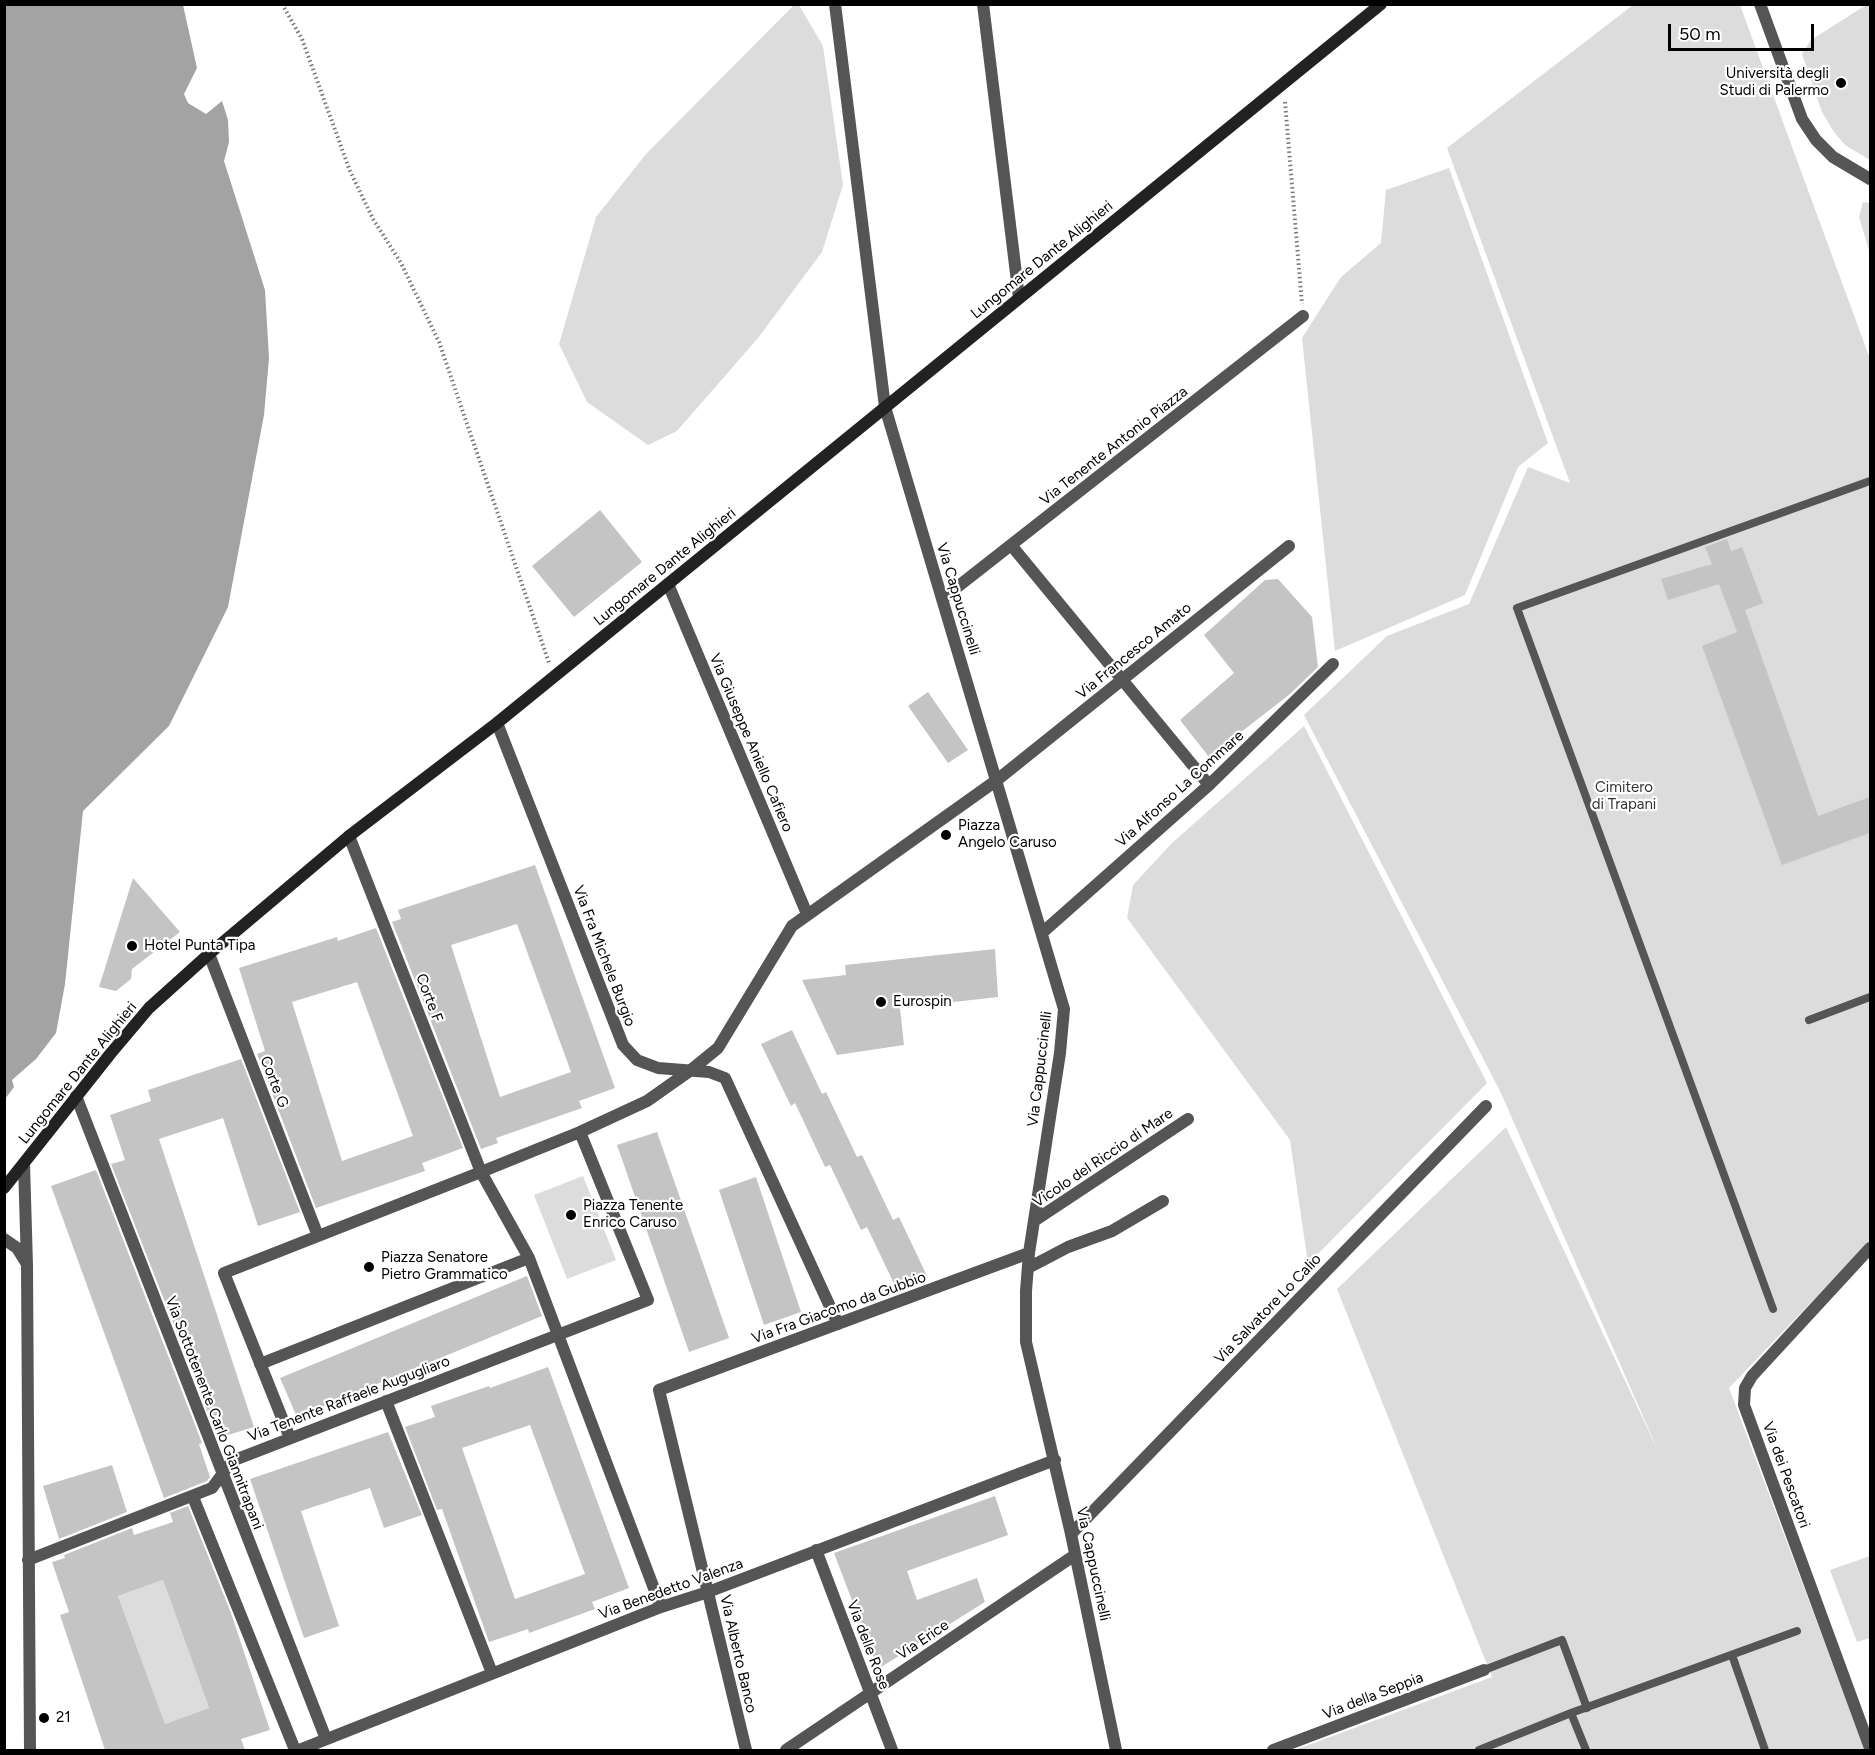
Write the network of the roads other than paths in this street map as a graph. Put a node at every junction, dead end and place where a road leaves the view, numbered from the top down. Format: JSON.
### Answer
{"nodes":[{"id":1,"x":835,"y":4,"type":"edge"},
{"id":2,"x":983,"y":4,"type":"edge"},
{"id":3,"x":1380,"y":4,"type":"edge"},
{"id":4,"x":1760,"y":4,"type":"edge"},
{"id":5,"x":1870,"y":179,"type":"edge"},
{"id":6,"x":1019,"y":298,"type":"junction"},
{"id":7,"x":1303,"y":316,"type":"road end"},
{"id":8,"x":885,"y":407,"type":"junction"},
{"id":9,"x":1870,"y":481,"type":"edge"},
{"id":10,"x":1011,"y":545,"type":"junction"},
{"id":11,"x":1289,"y":546,"type":"dead end"},
{"id":12,"x":668,"y":584,"type":"junction"},
{"id":13,"x":942,"y":599,"type":"junction"},
{"id":14,"x":1333,"y":664,"type":"dead end"},
{"id":15,"x":1122,"y":680,"type":"junction"},
{"id":16,"x":497,"y":723,"type":"junction"},
{"id":17,"x":997,"y":780,"type":"junction"},
{"id":18,"x":1209,"y":785,"type":"junction"},
{"id":19,"x":349,"y":836,"type":"junction"},
{"id":20,"x":807,"y":914,"type":"junction"},
{"id":21,"x":1042,"y":932,"type":"junction"},
{"id":22,"x":209,"y":954,"type":"junction"},
{"id":23,"x":1870,"y":997,"type":"edge"},
{"id":24,"x":1809,"y":1020,"type":"dead end"},
{"id":25,"x":691,"y":1070,"type":"junction"},
{"id":26,"x":76,"y":1096,"type":"junction"},
{"id":27,"x":1486,"y":1106,"type":"dead end"},
{"id":28,"x":1188,"y":1119,"type":"dead end"},
{"id":29,"x":580,"y":1132,"type":"junction"},
{"id":30,"x":24,"y":1164,"type":"junction"},
{"id":31,"x":481,"y":1172,"type":"junction"},
{"id":32,"x":4,"y":1188,"type":"edge"},
{"id":33,"x":1163,"y":1201,"type":"dead end"},
{"id":34,"x":1034,"y":1221,"type":"junction"},
{"id":35,"x":318,"y":1236,"type":"junction"},
{"id":36,"x":4,"y":1239,"type":"edge"},
{"id":37,"x":1870,"y":1248,"type":"edge"},
{"id":38,"x":1029,"y":1253,"type":"junction"},
{"id":39,"x":529,"y":1258,"type":"junction"},
{"id":40,"x":27,"y":1265,"type":"junction"},
{"id":41,"x":1028,"y":1268,"type":"junction"},
{"id":42,"x":1773,"y":1309,"type":"dead end"},
{"id":43,"x":838,"y":1324,"type":"junction"},
{"id":44,"x":557,"y":1334,"type":"junction"},
{"id":45,"x":260,"y":1364,"type":"junction"},
{"id":46,"x":659,"y":1390,"type":"joint"},
{"id":47,"x":386,"y":1401,"type":"junction"},
{"id":48,"x":290,"y":1438,"type":"junction"},
{"id":49,"x":1055,"y":1460,"type":"junction"},
{"id":50,"x":222,"y":1475,"type":"junction"},
{"id":51,"x":193,"y":1497,"type":"junction"},
{"id":52,"x":1071,"y":1534,"type":"junction"},
{"id":53,"x":816,"y":1550,"type":"junction"},
{"id":54,"x":1076,"y":1555,"type":"junction"},
{"id":55,"x":28,"y":1560,"type":"junction"},
{"id":56,"x":708,"y":1592,"type":"junction"},
{"id":57,"x":662,"y":1607,"type":"junction"},
{"id":58,"x":1797,"y":1631,"type":"dead end"},
{"id":59,"x":1732,"y":1655,"type":"junction"},
{"id":60,"x":1484,"y":1670,"type":"joint"},
{"id":61,"x":492,"y":1673,"type":"junction"},
{"id":62,"x":870,"y":1694,"type":"junction"},
{"id":63,"x":1587,"y":1707,"type":"junction"},
{"id":64,"x":1571,"y":1713,"type":"junction"},
{"id":65,"x":326,"y":1739,"type":"junction"},
{"id":66,"x":1870,"y":1748,"type":"edge"},
{"id":67,"x":30,"y":1750,"type":"edge"},
{"id":68,"x":297,"y":1750,"type":"edge"},
{"id":69,"x":746,"y":1750,"type":"edge"},
{"id":70,"x":786,"y":1750,"type":"edge"},
{"id":71,"x":892,"y":1750,"type":"edge"},
{"id":72,"x":1116,"y":1750,"type":"edge"},
{"id":73,"x":1273,"y":1750,"type":"edge"},
{"id":74,"x":1479,"y":1750,"type":"edge"},
{"id":75,"x":1586,"y":1750,"type":"edge"},
{"id":76,"x":1765,"y":1750,"type":"edge"}],
"edges":[{"from":1,"to":8,"type":"street","name":"Via Cappuccinelli"},
{"from":2,"to":6,"type":"street"},
{"from":3,"to":6,"type":"main road","name":"Lungomare Dante Alighieri"},
{"from":4,"to":5,"type":"street"},
{"from":6,"to":8,"type":"main road","name":"Lungomare Dante Alighieri"},
{"from":7,"to":10,"type":"street","name":"Via Tenente Antonio Piazza"},
{"from":8,"to":12,"type":"main road","name":"Lungomare Dante Alighieri"},
{"from":8,"to":13,"type":"street","name":"Via Cappuccinelli"},
{"from":9,"to":42,"type":"lane"},
{"from":10,"to":13,"type":"street","name":"Via Tenente Antonio Piazza"},
{"from":10,"to":15,"type":"street"},
{"from":11,"to":15,"type":"street","name":"Via Francesco Amato"},
{"from":12,"to":16,"type":"main road","name":"Lungomare Dante Alighieri"},
{"from":12,"to":20,"type":"street","name":"Via Giuseppe Aniello Cafiero"},
{"from":13,"to":17,"type":"street","name":"Via Cappuccinelli"},
{"from":14,"to":18,"type":"street","name":"Via Alfonso La Commare"},
{"from":15,"to":17,"type":"street","name":"Via Francesco Amato"},
{"from":15,"to":18,"type":"street"},
{"from":16,"to":19,"type":"main road","name":"Lungomare Dante Alighieri"},
{"from":16,"to":25,"type":"street","name":"Via Fra Michele Burgio"},
{"from":17,"to":20,"type":"street","name":"Via Francesco Amato"},
{"from":17,"to":21,"type":"street","name":"Via Cappuccinelli"},
{"from":18,"to":21,"type":"street","name":"Via Alfonso La Commare"},
{"from":19,"to":22,"type":"main road","name":"Lungomare Dante Alighieri"},
{"from":19,"to":31,"type":"street","name":"Corte F"},
{"from":20,"to":25,"type":"street"},
{"from":21,"to":34,"type":"street","name":"Via Cappuccinelli"},
{"from":22,"to":26,"type":"main road","name":"Lungomare Dante Alighieri"},
{"from":22,"to":35,"type":"street","name":"Corte G"},
{"from":23,"to":24,"type":"lane"},
{"from":25,"to":29,"type":"street"},
{"from":25,"to":43,"type":"street","name":"Via Fra Michele Burgio"},
{"from":26,"to":30,"type":"main road","name":"Lungomare Dante Alighieri"},
{"from":26,"to":50,"type":"street","name":"Via Sottotenente Carlo Giannitrapani"},
{"from":27,"to":52,"type":"street","name":"Via Salvatore Lo Calio"},
{"from":28,"to":34,"type":"street","name":"Vicolo del Riccio di Mare"},
{"from":29,"to":31,"type":"street"},
{"from":29,"to":44,"type":"street","name":"Via Tenente Raffaele Augugliaro"},
{"from":30,"to":32,"type":"main road","name":"Lungomare Dante Alighieri"},
{"from":30,"to":40,"type":"street"},
{"from":31,"to":35,"type":"street"},
{"from":31,"to":39,"type":"street","name":"Corte F"},
{"from":33,"to":41,"type":"street"},
{"from":34,"to":38,"type":"street","name":"Via Cappuccinelli"},
{"from":35,"to":45,"type":"street"},
{"from":36,"to":40,"type":"street"},
{"from":37,"to":66,"type":"street","name":"Via dei Pescatori"},
{"from":38,"to":41,"type":"street","name":"Via Cappuccinelli"},
{"from":38,"to":43,"type":"street","name":"Via Fra Giacomo da Gubbio"},
{"from":39,"to":44,"type":"street","name":"Corte F"},
{"from":39,"to":45,"type":"street"},
{"from":40,"to":55,"type":"street"},
{"from":41,"to":49,"type":"street","name":"Via Cappuccinelli"},
{"from":43,"to":46,"type":"street","name":"Via Fra Giacomo da Gubbio"},
{"from":44,"to":47,"type":"street","name":"Via Tenente Raffaele Augugliaro"},
{"from":44,"to":57,"type":"street","name":"Corte F"},
{"from":45,"to":48,"type":"street"},
{"from":46,"to":56,"type":"street","name":"Via Alberto Banco"},
{"from":47,"to":48,"type":"street","name":"Via Tenente Raffaele Augugliaro"},
{"from":47,"to":61,"type":"street"},
{"from":48,"to":50,"type":"street","name":"Via Tenente Raffaele Augugliaro"},
{"from":49,"to":52,"type":"street","name":"Via Cappuccinelli"},
{"from":49,"to":53,"type":"street","name":"Via Benedetto Valenza"},
{"from":50,"to":51,"type":"street","name":"Via Tenente Raffaele Augugliaro"},
{"from":50,"to":65,"type":"street","name":"Via Sottotenente Carlo Giannitrapani"},
{"from":51,"to":55,"type":"street","name":"Via Tenente Raffaele Augugliaro"},
{"from":51,"to":68,"type":"street"},
{"from":52,"to":54,"type":"street","name":"Via Cappuccinelli"},
{"from":53,"to":56,"type":"street","name":"Via Benedetto Valenza"},
{"from":53,"to":62,"type":"street","name":"Via delle Rose"},
{"from":54,"to":62,"type":"street","name":"Via Erice"},
{"from":54,"to":72,"type":"street","name":"Via Cappuccinelli"},
{"from":55,"to":67,"type":"street"},
{"from":56,"to":57,"type":"street","name":"Via Benedetto Valenza"},
{"from":56,"to":69,"type":"street","name":"Via Alberto Banco"},
{"from":57,"to":61,"type":"street","name":"Via Benedetto Valenza"},
{"from":58,"to":59,"type":"lane"},
{"from":59,"to":63,"type":"lane"},
{"from":59,"to":76,"type":"lane"},
{"from":60,"to":63,"type":"lane"},
{"from":60,"to":73,"type":"street","name":"Via della Seppia"},
{"from":61,"to":65,"type":"street","name":"Via Benedetto Valenza"},
{"from":62,"to":70,"type":"street","name":"Via Erice"},
{"from":62,"to":71,"type":"street","name":"Via delle Rose"},
{"from":63,"to":64,"type":"lane"},
{"from":64,"to":74,"type":"lane"},
{"from":64,"to":75,"type":"lane"},
{"from":65,"to":68,"type":"street","name":"Via Benedetto Valenza"}]}
